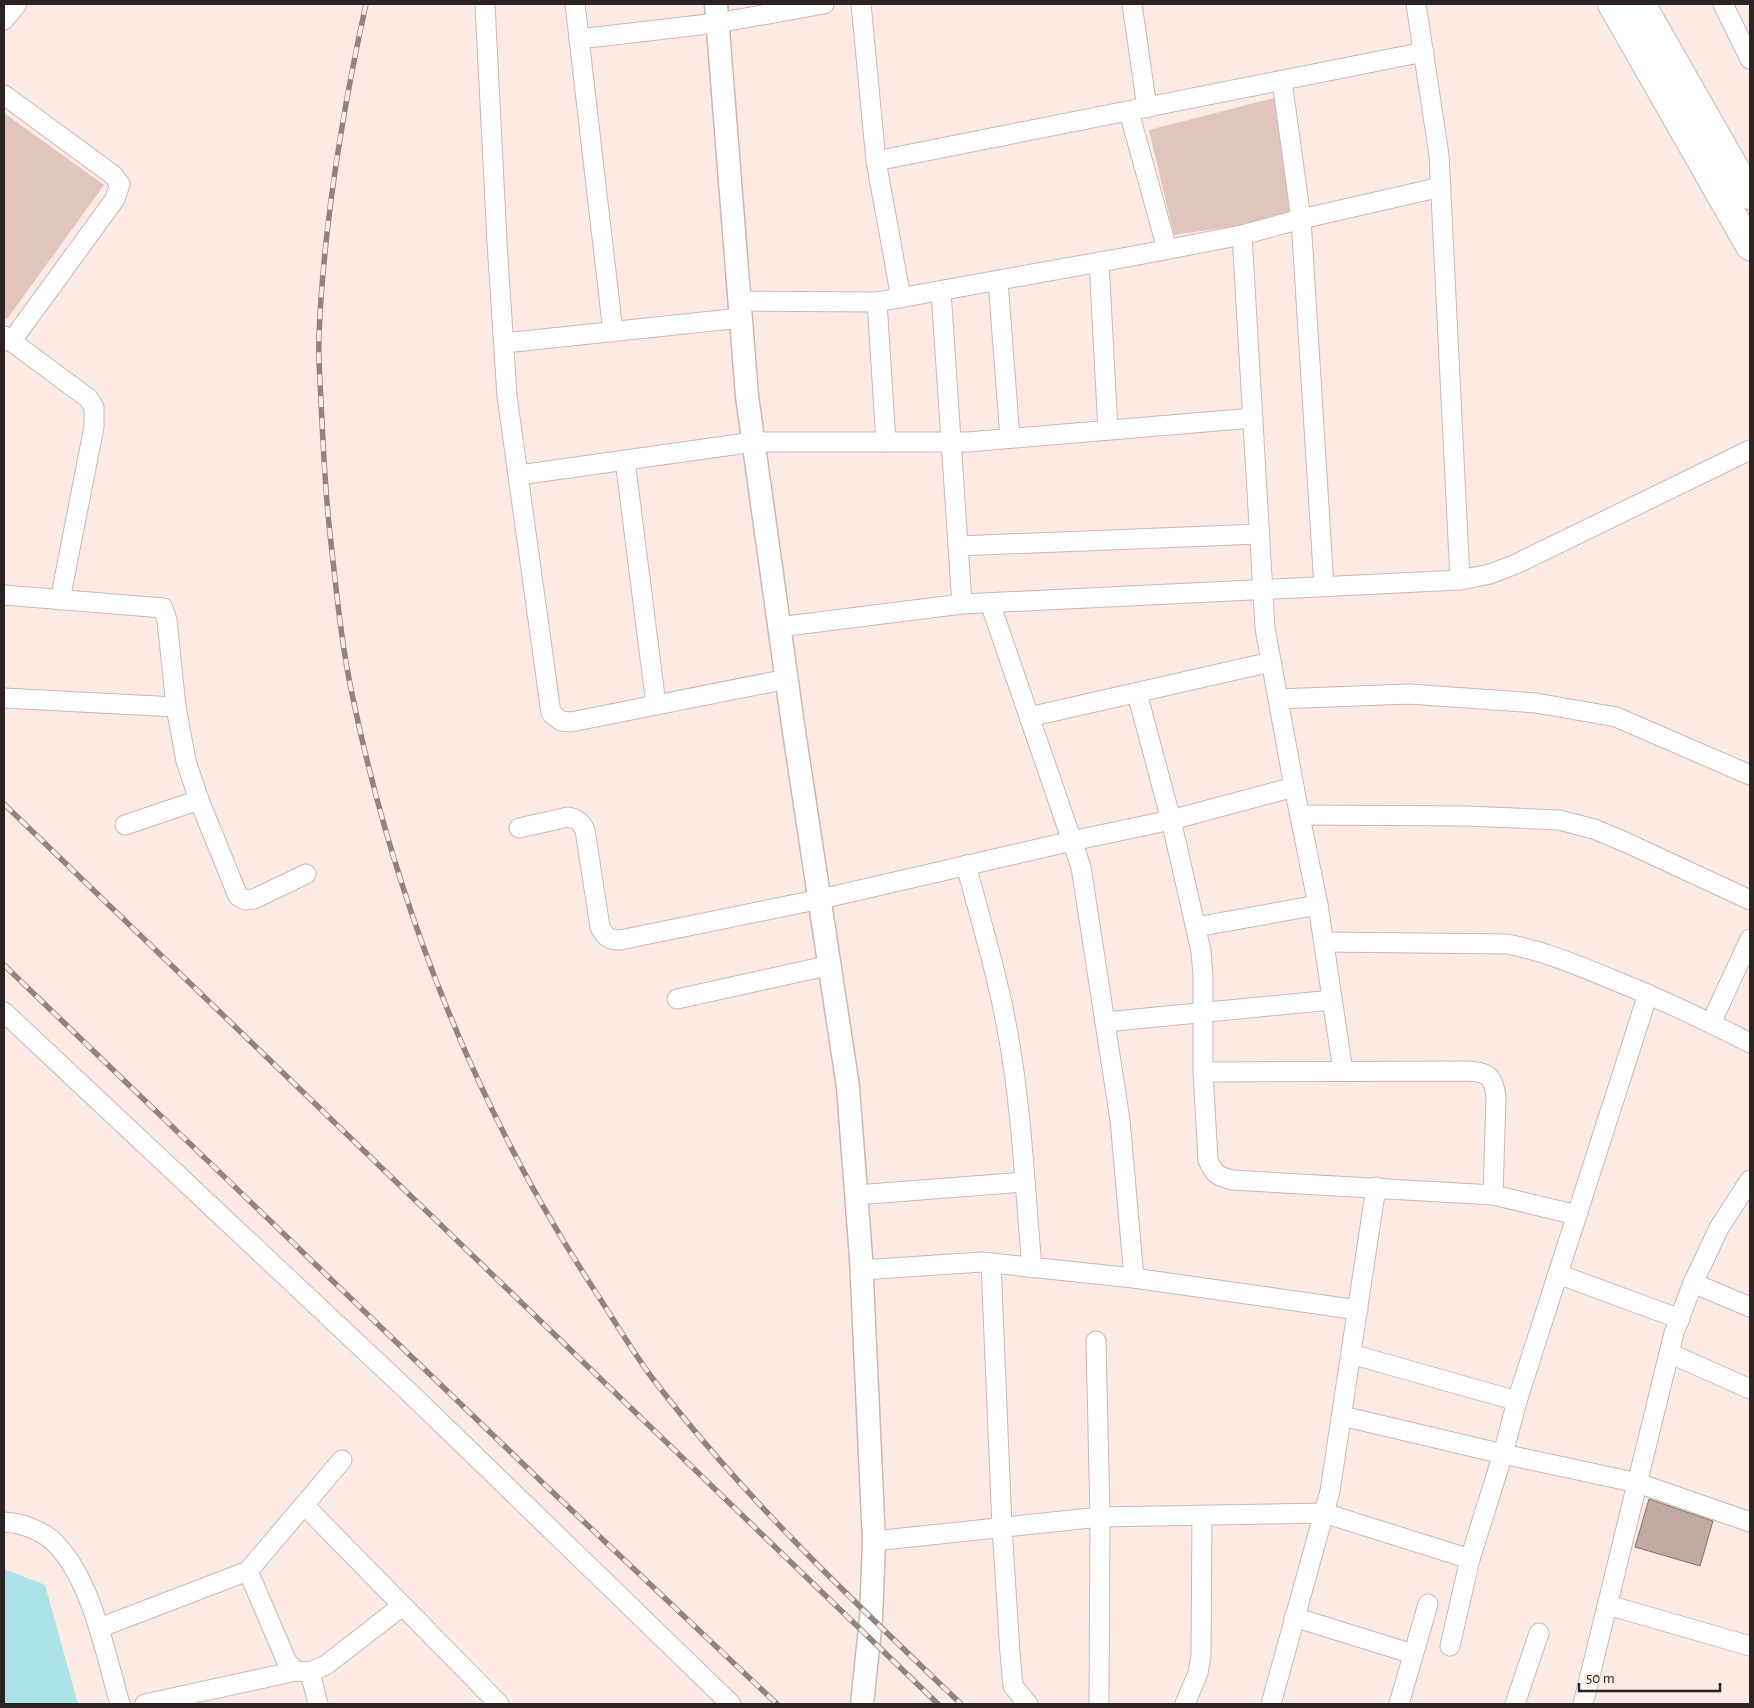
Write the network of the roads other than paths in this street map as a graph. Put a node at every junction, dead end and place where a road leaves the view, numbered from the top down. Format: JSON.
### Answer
{"nodes":[{"id":1,"x":17,"y":4,"type":"edge"},
{"id":2,"x":485,"y":4,"type":"edge"},
{"id":3,"x":575,"y":4,"type":"edge"},
{"id":4,"x":824,"y":4,"type":"edge"},
{"id":5,"x":860,"y":4,"type":"edge"},
{"id":6,"x":1132,"y":4,"type":"edge"},
{"id":7,"x":1416,"y":4,"type":"edge"},
{"id":8,"x":1612,"y":4,"type":"edge"},
{"id":9,"x":1641,"y":4,"type":"edge"},
{"id":10,"x":1723,"y":4,"type":"edge"},
{"id":11,"x":716,"y":13,"type":"edge"},
{"id":12,"x":4,"y":20,"type":"edge"},
{"id":13,"x":579,"y":39,"type":"junction"},
{"id":14,"x":1424,"y":52,"type":"junction"},
{"id":15,"x":1750,"y":59,"type":"edge"},
{"id":16,"x":1282,"y":81,"type":"junction"},
{"id":17,"x":4,"y":95,"type":"edge"},
{"id":18,"x":1148,"y":108,"type":"junction"},
{"id":19,"x":1129,"y":112,"type":"junction"},
{"id":20,"x":876,"y":161,"type":"junction"},
{"id":21,"x":1441,"y":187,"type":"junction"},
{"id":22,"x":1750,"y":195,"type":"edge"},
{"id":23,"x":1301,"y":219,"type":"junction"},
{"id":24,"x":1242,"y":235,"type":"junction"},
{"id":25,"x":1750,"y":246,"type":"edge"},
{"id":26,"x":1167,"y":249,"type":"junction"},
{"id":27,"x":1099,"y":262,"type":"junction"},
{"id":28,"x":998,"y":281,"type":"junction"},
{"id":29,"x":941,"y":291,"type":"junction"},
{"id":30,"x":901,"y":298,"type":"junction"},
{"id":31,"x":877,"y":302,"type":"junction"},
{"id":32,"x":740,"y":309,"type":"junction"},
{"id":33,"x":613,"y":332,"type":"junction"},
{"id":34,"x":7,"y":339,"type":"edge"},
{"id":35,"x":504,"y":343,"type":"junction"},
{"id":36,"x":1253,"y":418,"type":"junction"},
{"id":37,"x":1108,"y":430,"type":"junction"},
{"id":38,"x":1010,"y":438,"type":"junction"},
{"id":39,"x":754,"y":442,"type":"junction"},
{"id":40,"x":886,"y":442,"type":"junction"},
{"id":41,"x":950,"y":442,"type":"junction"},
{"id":42,"x":1750,"y":450,"type":"edge"},
{"id":43,"x":625,"y":460,"type":"junction"},
{"id":44,"x":519,"y":474,"type":"junction"},
{"id":45,"x":1259,"y":534,"type":"junction"},
{"id":46,"x":958,"y":546,"type":"junction"},
{"id":47,"x":1460,"y":580,"type":"junction"},
{"id":48,"x":1324,"y":587,"type":"junction"},
{"id":49,"x":1263,"y":590,"type":"junction"},
{"id":50,"x":4,"y":595,"type":"edge"},
{"id":51,"x":60,"y":600,"type":"junction"},
{"id":52,"x":990,"y":603,"type":"junction"},
{"id":53,"x":962,"y":604,"type":"junction"},
{"id":54,"x":780,"y":627,"type":"junction"},
{"id":55,"x":1271,"y":662,"type":"junction"},
{"id":56,"x":786,"y":679,"type":"junction"},
{"id":57,"x":1137,"y":693,"type":"junction"},
{"id":58,"x":4,"y":698,"type":"edge"},
{"id":59,"x":1278,"y":699,"type":"junction"},
{"id":60,"x":656,"y":705,"type":"junction"},
{"id":61,"x":176,"y":707,"type":"junction"},
{"id":62,"x":1029,"y":717,"type":"junction"},
{"id":63,"x":1750,"y":775,"type":"edge"},
{"id":64,"x":1294,"y":788,"type":"junction"},
{"id":65,"x":199,"y":800,"type":"junction"},
{"id":66,"x":1300,"y":815,"type":"junction"},
{"id":67,"x":1171,"y":820,"type":"junction"},
{"id":68,"x":125,"y":825,"type":"dead end"},
{"id":69,"x":519,"y":828,"type":"dead end"},
{"id":70,"x":1072,"y":840,"type":"junction"},
{"id":71,"x":966,"y":865,"type":"junction"},
{"id":72,"x":306,"y":874,"type":"dead end"},
{"id":73,"x":821,"y":900,"type":"junction"},
{"id":74,"x":1750,"y":900,"type":"edge"},
{"id":75,"x":1318,"y":904,"type":"junction"},
{"id":76,"x":1196,"y":927,"type":"junction"},
{"id":77,"x":1750,"y":939,"type":"edge"},
{"id":78,"x":1324,"y":942,"type":"junction"},
{"id":79,"x":831,"y":964,"type":"junction"},
{"id":80,"x":1648,"y":994,"type":"junction"},
{"id":81,"x":677,"y":999,"type":"dead end"},
{"id":82,"x":1332,"y":1000,"type":"junction"},
{"id":83,"x":4,"y":1012,"type":"edge"},
{"id":84,"x":1203,"y":1012,"type":"junction"},
{"id":85,"x":1105,"y":1022,"type":"junction"},
{"id":86,"x":1711,"y":1023,"type":"junction"},
{"id":87,"x":1750,"y":1043,"type":"edge"},
{"id":88,"x":1343,"y":1071,"type":"junction"},
{"id":89,"x":1203,"y":1072,"type":"junction"},
{"id":90,"x":1750,"y":1180,"type":"edge"},
{"id":91,"x":1025,"y":1182,"type":"junction"},
{"id":92,"x":1376,"y":1187,"type":"junction"},
{"id":93,"x":856,"y":1195,"type":"junction"},
{"id":94,"x":1493,"y":1195,"type":"junction"},
{"id":95,"x":1577,"y":1215,"type":"junction"},
{"id":96,"x":991,"y":1263,"type":"junction"},
{"id":97,"x":1032,"y":1268,"type":"junction"},
{"id":98,"x":861,"y":1270,"type":"junction"},
{"id":99,"x":1558,"y":1274,"type":"junction"},
{"id":100,"x":1134,"y":1278,"type":"junction"},
{"id":101,"x":1693,"y":1283,"type":"junction"},
{"id":102,"x":1750,"y":1307,"type":"edge"},
{"id":103,"x":1358,"y":1310,"type":"junction"},
{"id":104,"x":1680,"y":1319,"type":"junction"},
{"id":105,"x":1096,"y":1341,"type":"dead end"},
{"id":106,"x":1669,"y":1353,"type":"junction"},
{"id":107,"x":1351,"y":1354,"type":"junction"},
{"id":108,"x":1750,"y":1389,"type":"edge"},
{"id":109,"x":1518,"y":1401,"type":"junction"},
{"id":110,"x":1342,"y":1416,"type":"junction"},
{"id":111,"x":1503,"y":1454,"type":"junction"},
{"id":112,"x":342,"y":1460,"type":"dead end"},
{"id":113,"x":1638,"y":1483,"type":"junction"},
{"id":114,"x":304,"y":1505,"type":"junction"},
{"id":115,"x":1324,"y":1513,"type":"junction"},
{"id":116,"x":1202,"y":1515,"type":"junction"},
{"id":117,"x":1100,"y":1517,"type":"junction"},
{"id":118,"x":4,"y":1522,"type":"edge"},
{"id":119,"x":1750,"y":1522,"type":"edge"},
{"id":120,"x":1002,"y":1527,"type":"junction"},
{"id":121,"x":874,"y":1541,"type":"junction"},
{"id":122,"x":1470,"y":1559,"type":"junction"},
{"id":123,"x":248,"y":1571,"type":"junction"},
{"id":124,"x":1428,"y":1604,"type":"dead end"},
{"id":125,"x":1608,"y":1605,"type":"junction"},
{"id":126,"x":402,"y":1606,"type":"junction"},
{"id":127,"x":1294,"y":1617,"type":"junction"},
{"id":128,"x":99,"y":1628,"type":"junction"},
{"id":129,"x":1539,"y":1633,"type":"dead end"},
{"id":130,"x":1450,"y":1646,"type":"dead end"},
{"id":131,"x":1750,"y":1646,"type":"edge"},
{"id":132,"x":1413,"y":1654,"type":"junction"},
{"id":133,"x":303,"y":1672,"type":"junction"},
{"id":134,"x":120,"y":1704,"type":"edge"},
{"id":135,"x":145,"y":1704,"type":"edge"},
{"id":136,"x":318,"y":1704,"type":"edge"},
{"id":137,"x":499,"y":1704,"type":"edge"},
{"id":138,"x":731,"y":1704,"type":"edge"},
{"id":139,"x":862,"y":1704,"type":"edge"},
{"id":140,"x":1028,"y":1704,"type":"edge"},
{"id":141,"x":1098,"y":1704,"type":"edge"},
{"id":142,"x":1185,"y":1704,"type":"edge"},
{"id":143,"x":1271,"y":1704,"type":"edge"},
{"id":144,"x":1399,"y":1704,"type":"edge"},
{"id":145,"x":1515,"y":1704,"type":"edge"},
{"id":146,"x":1583,"y":1704,"type":"edge"}],
"edges":[{"from":1,"to":12,"type":"street"},
{"from":2,"to":35,"type":"street"},
{"from":3,"to":13,"type":"street"},
{"from":4,"to":11,"type":"street"},
{"from":5,"to":20,"type":"street"},
{"from":6,"to":18,"type":"street"},
{"from":7,"to":14,"type":"street"},
{"from":8,"to":25,"type":"main road"},
{"from":9,"to":22,"type":"main road"},
{"from":10,"to":15,"type":"street"},
{"from":11,"to":13,"type":"street"},
{"from":11,"to":32,"type":"street"},
{"from":13,"to":33,"type":"street"},
{"from":14,"to":16,"type":"street"},
{"from":14,"to":21,"type":"street"},
{"from":16,"to":18,"type":"street"},
{"from":16,"to":23,"type":"street"},
{"from":17,"to":34,"type":"street"},
{"from":18,"to":19,"type":"street"},
{"from":19,"to":20,"type":"street"},
{"from":19,"to":26,"type":"street"},
{"from":20,"to":30,"type":"street"},
{"from":21,"to":23,"type":"street"},
{"from":21,"to":47,"type":"street"},
{"from":23,"to":24,"type":"street"},
{"from":23,"to":48,"type":"street"},
{"from":24,"to":26,"type":"street"},
{"from":24,"to":36,"type":"street"},
{"from":26,"to":27,"type":"street"},
{"from":27,"to":28,"type":"street"},
{"from":27,"to":37,"type":"street"},
{"from":28,"to":29,"type":"street"},
{"from":28,"to":38,"type":"street"},
{"from":29,"to":30,"type":"street"},
{"from":29,"to":41,"type":"street"},
{"from":30,"to":31,"type":"street"},
{"from":31,"to":32,"type":"street"},
{"from":31,"to":40,"type":"street"},
{"from":32,"to":33,"type":"street"},
{"from":32,"to":39,"type":"street"},
{"from":33,"to":35,"type":"street"},
{"from":34,"to":51,"type":"street"},
{"from":35,"to":44,"type":"street"},
{"from":36,"to":37,"type":"street"},
{"from":36,"to":45,"type":"street"},
{"from":37,"to":38,"type":"street"},
{"from":38,"to":41,"type":"street"},
{"from":39,"to":40,"type":"street"},
{"from":39,"to":43,"type":"street"},
{"from":39,"to":54,"type":"street"},
{"from":40,"to":41,"type":"street"},
{"from":41,"to":46,"type":"street"},
{"from":42,"to":47,"type":"street"},
{"from":43,"to":44,"type":"street"},
{"from":43,"to":60,"type":"street"},
{"from":44,"to":60,"type":"street"},
{"from":45,"to":46,"type":"street"},
{"from":45,"to":49,"type":"street"},
{"from":46,"to":53,"type":"street"},
{"from":47,"to":48,"type":"street"},
{"from":48,"to":49,"type":"street"},
{"from":49,"to":52,"type":"street"},
{"from":49,"to":55,"type":"street"},
{"from":50,"to":51,"type":"street"},
{"from":51,"to":61,"type":"street"},
{"from":52,"to":53,"type":"street"},
{"from":52,"to":62,"type":"street"},
{"from":53,"to":54,"type":"street"},
{"from":54,"to":56,"type":"street"},
{"from":55,"to":57,"type":"street"},
{"from":55,"to":59,"type":"street"},
{"from":56,"to":60,"type":"street"},
{"from":56,"to":73,"type":"street"},
{"from":57,"to":62,"type":"street"},
{"from":57,"to":67,"type":"street"},
{"from":58,"to":61,"type":"street"},
{"from":59,"to":63,"type":"street"},
{"from":59,"to":64,"type":"street"},
{"from":61,"to":65,"type":"street"},
{"from":62,"to":70,"type":"street"},
{"from":64,"to":66,"type":"street"},
{"from":64,"to":67,"type":"street"},
{"from":65,"to":68,"type":"street"},
{"from":65,"to":72,"type":"street"},
{"from":66,"to":74,"type":"street"},
{"from":66,"to":75,"type":"street"},
{"from":67,"to":70,"type":"street"},
{"from":67,"to":76,"type":"street"},
{"from":69,"to":73,"type":"street"},
{"from":70,"to":71,"type":"street"},
{"from":70,"to":85,"type":"street"},
{"from":71,"to":73,"type":"street"},
{"from":71,"to":91,"type":"street"},
{"from":73,"to":79,"type":"street"},
{"from":75,"to":76,"type":"street"},
{"from":75,"to":78,"type":"street"},
{"from":76,"to":84,"type":"street"},
{"from":77,"to":86,"type":"street"},
{"from":78,"to":80,"type":"street"},
{"from":78,"to":82,"type":"street"},
{"from":79,"to":81,"type":"street"},
{"from":79,"to":93,"type":"street"},
{"from":80,"to":86,"type":"street"},
{"from":80,"to":95,"type":"street"},
{"from":82,"to":84,"type":"street"},
{"from":82,"to":88,"type":"street"},
{"from":83,"to":138,"type":"street"},
{"from":84,"to":85,"type":"street"},
{"from":84,"to":89,"type":"street"},
{"from":85,"to":100,"type":"street"},
{"from":86,"to":87,"type":"street"},
{"from":88,"to":89,"type":"street"},
{"from":88,"to":94,"type":"street"},
{"from":89,"to":92,"type":"street"},
{"from":90,"to":101,"type":"street"},
{"from":91,"to":93,"type":"street"},
{"from":91,"to":97,"type":"street"},
{"from":92,"to":94,"type":"street"},
{"from":92,"to":103,"type":"street"},
{"from":93,"to":98,"type":"street"},
{"from":94,"to":95,"type":"street"},
{"from":95,"to":99,"type":"street"},
{"from":96,"to":97,"type":"street"},
{"from":96,"to":98,"type":"street"},
{"from":96,"to":120,"type":"street"},
{"from":97,"to":100,"type":"street"},
{"from":98,"to":121,"type":"street"},
{"from":99,"to":104,"type":"street"},
{"from":99,"to":109,"type":"street"},
{"from":100,"to":103,"type":"street"},
{"from":101,"to":102,"type":"street"},
{"from":101,"to":104,"type":"street"},
{"from":103,"to":107,"type":"street"},
{"from":104,"to":106,"type":"street"},
{"from":105,"to":117,"type":"street"},
{"from":106,"to":108,"type":"street"},
{"from":106,"to":113,"type":"street"},
{"from":107,"to":109,"type":"street"},
{"from":107,"to":110,"type":"street"},
{"from":109,"to":111,"type":"street"},
{"from":110,"to":111,"type":"street"},
{"from":110,"to":115,"type":"street"},
{"from":111,"to":113,"type":"street"},
{"from":111,"to":122,"type":"street"},
{"from":112,"to":114,"type":"street"},
{"from":113,"to":119,"type":"street"},
{"from":113,"to":125,"type":"street"},
{"from":114,"to":123,"type":"street"},
{"from":114,"to":126,"type":"street"},
{"from":115,"to":116,"type":"street"},
{"from":115,"to":122,"type":"street"},
{"from":115,"to":127,"type":"street"},
{"from":116,"to":117,"type":"street"},
{"from":116,"to":142,"type":"street"},
{"from":117,"to":120,"type":"street"},
{"from":117,"to":141,"type":"street"},
{"from":118,"to":128,"type":"street"},
{"from":120,"to":121,"type":"street"},
{"from":120,"to":140,"type":"street"},
{"from":121,"to":139,"type":"street"},
{"from":122,"to":130,"type":"street"},
{"from":123,"to":128,"type":"street"},
{"from":123,"to":133,"type":"street"},
{"from":124,"to":132,"type":"street"},
{"from":125,"to":131,"type":"street"},
{"from":125,"to":146,"type":"street"},
{"from":126,"to":133,"type":"street"},
{"from":126,"to":137,"type":"street"},
{"from":127,"to":132,"type":"street"},
{"from":127,"to":143,"type":"street"},
{"from":128,"to":134,"type":"street"},
{"from":129,"to":145,"type":"street"},
{"from":132,"to":144,"type":"street"},
{"from":133,"to":135,"type":"street"},
{"from":133,"to":136,"type":"street"}]}
